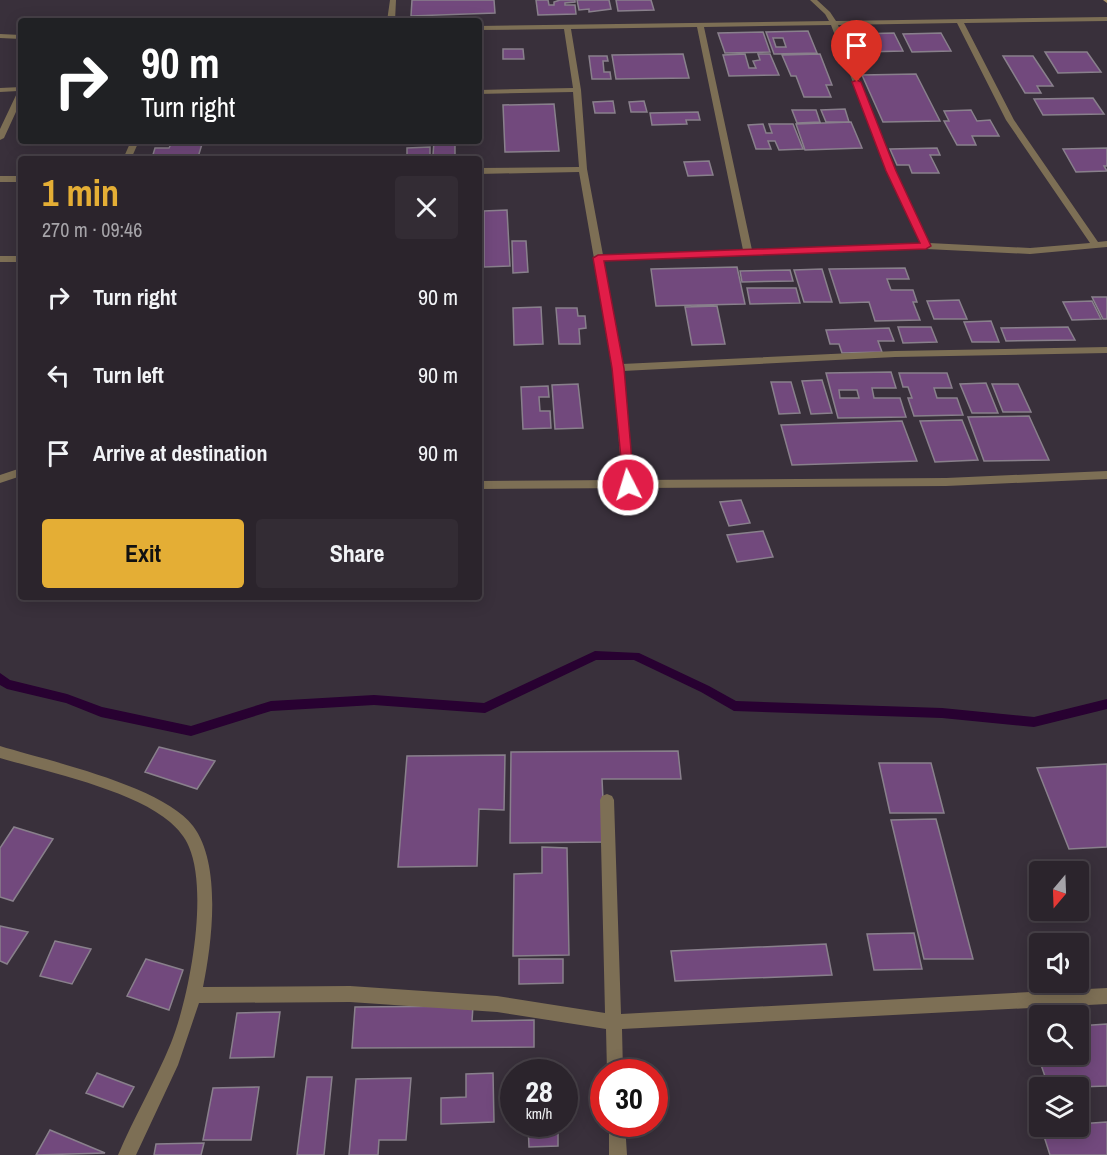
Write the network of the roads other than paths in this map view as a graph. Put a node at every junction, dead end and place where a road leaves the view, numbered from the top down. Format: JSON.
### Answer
{"nodes":[{"id":1,"x":393,"y":0,"type":"edge"},
{"id":2,"x":813,"y":0,"type":"edge"},
{"id":3,"x":392,"y":18,"type":"edge"},
{"id":4,"x":1107,"y":19,"type":"edge"},
{"id":5,"x":959,"y":21,"type":"junction"},
{"id":6,"x":833,"y":22,"type":"junction"},
{"id":7,"x":700,"y":24,"type":"junction"},
{"id":8,"x":567,"y":26,"type":"junction"},
{"id":9,"x":482,"y":28,"type":"edge"},
{"id":10,"x":0,"y":36,"type":"edge"},
{"id":11,"x":18,"y":36,"type":"edge"},
{"id":12,"x":0,"y":90,"type":"edge"},
{"id":13,"x":18,"y":90,"type":"edge"},
{"id":14,"x":577,"y":90,"type":"junction"},
{"id":15,"x":482,"y":92,"type":"edge"},
{"id":16,"x":18,"y":97,"type":"edge"},
{"id":17,"x":0,"y":138,"type":"edge"},
{"id":18,"x":583,"y":169,"type":"junction"},
{"id":19,"x":482,"y":171,"type":"edge"},
{"id":20,"x":18,"y":178,"type":"edge"},
{"id":21,"x":0,"y":179,"type":"edge"},
{"id":22,"x":1107,"y":244,"type":"edge"},
{"id":23,"x":1095,"y":245,"type":"junction"},
{"id":24,"x":926,"y":246,"type":"junction"},
{"id":25,"x":748,"y":253,"type":"junction"},
{"id":26,"x":598,"y":258,"type":"junction"},
{"id":27,"x":0,"y":259,"type":"edge"},
{"id":28,"x":18,"y":259,"type":"edge"},
{"id":29,"x":1107,"y":350,"type":"edge"},
{"id":30,"x":618,"y":368,"type":"junction"},
{"id":31,"x":18,"y":473,"type":"edge"},
{"id":32,"x":1107,"y":475,"type":"edge"},
{"id":33,"x":0,"y":479,"type":"edge"},
{"id":34,"x":482,"y":485,"type":"edge"},
{"id":35,"x":628,"y":485,"type":"junction"},
{"id":36,"x":0,"y":752,"type":"edge"},
{"id":37,"x":607,"y":800,"type":"dead end"},
{"id":38,"x":192,"y":995,"type":"junction"},
{"id":39,"x":1107,"y":996,"type":"edge"},
{"id":40,"x":613,"y":1022,"type":"junction"},
{"id":41,"x":614,"y":1059,"type":"edge"},
{"id":42,"x":617,"y":1137,"type":"edge"},
{"id":43,"x":127,"y":1155,"type":"edge"},
{"id":44,"x":618,"y":1155,"type":"edge"}],
"edges":[{"from":1,"to":3,"type":"street"},
{"from":2,"to":6,"type":"street"},
{"from":4,"to":5,"type":"street"},
{"from":5,"to":6,"type":"street"},
{"from":5,"to":23,"type":"street"},
{"from":6,"to":7,"type":"street"},
{"from":6,"to":24,"type":"street"},
{"from":7,"to":8,"type":"street"},
{"from":7,"to":25,"type":"street"},
{"from":8,"to":9,"type":"street"},
{"from":8,"to":14,"type":"street"},
{"from":10,"to":11,"type":"street"},
{"from":12,"to":13,"type":"street"},
{"from":14,"to":15,"type":"street"},
{"from":14,"to":18,"type":"street"},
{"from":16,"to":17,"type":"street"},
{"from":18,"to":19,"type":"street"},
{"from":18,"to":26,"type":"street"},
{"from":20,"to":21,"type":"street"},
{"from":22,"to":23,"type":"street"},
{"from":23,"to":24,"type":"street"},
{"from":24,"to":25,"type":"street"},
{"from":25,"to":26,"type":"street"},
{"from":26,"to":30,"type":"street"},
{"from":27,"to":28,"type":"street"},
{"from":29,"to":30,"type":"street"},
{"from":30,"to":35,"type":"street"},
{"from":31,"to":33,"type":"street"},
{"from":32,"to":35,"type":"street"},
{"from":34,"to":35,"type":"street"},
{"from":36,"to":38,"type":"street"},
{"from":37,"to":40,"type":"street"},
{"from":38,"to":40,"type":"street"},
{"from":38,"to":43,"type":"street"},
{"from":39,"to":40,"type":"street"},
{"from":40,"to":41,"type":"street"},
{"from":42,"to":44,"type":"street"}]}
